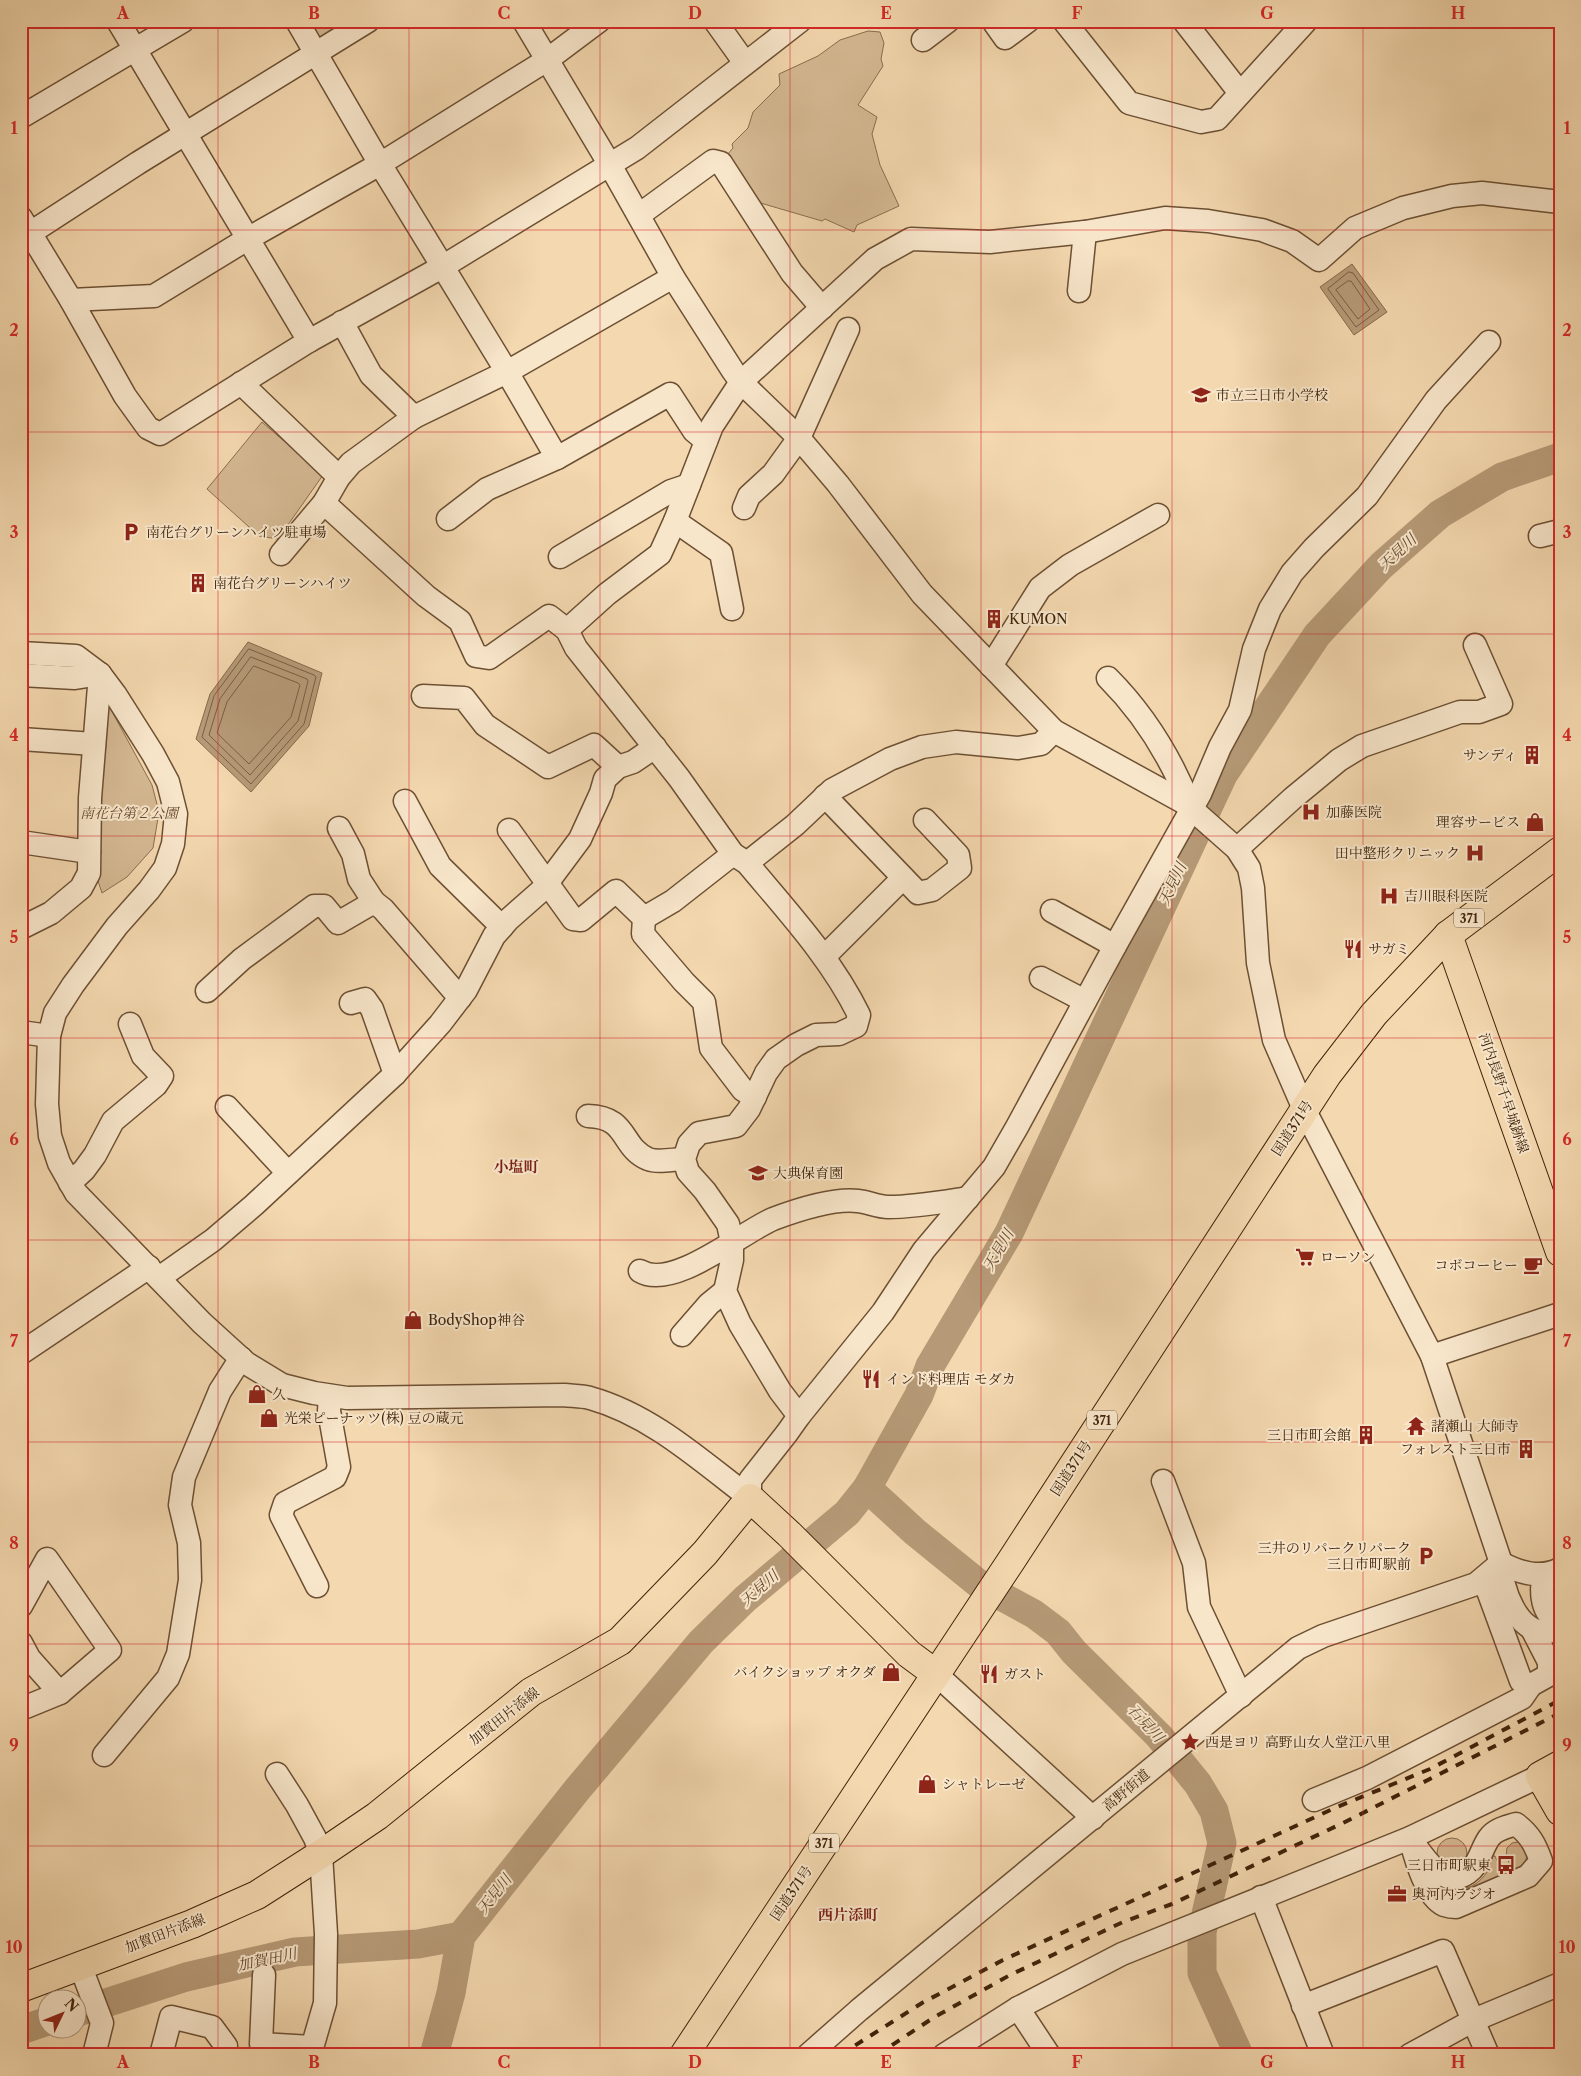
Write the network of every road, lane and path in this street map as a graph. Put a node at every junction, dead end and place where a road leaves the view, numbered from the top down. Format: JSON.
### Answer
{"nodes":[{"id":1,"x":118,"y":21,"type":"edge"},
{"id":2,"x":183,"y":21,"type":"edge"},
{"id":3,"x":297,"y":21,"type":"edge"},
{"id":4,"x":368,"y":21,"type":"edge"},
{"id":5,"x":524,"y":21,"type":"edge"},
{"id":6,"x":599,"y":21,"type":"edge"},
{"id":7,"x":715,"y":21,"type":"edge"},
{"id":8,"x":800,"y":21,"type":"edge"},
{"id":9,"x":948,"y":21,"type":"edge"},
{"id":10,"x":993,"y":21,"type":"edge"},
{"id":11,"x":1028,"y":21,"type":"edge"},
{"id":12,"x":1064,"y":21,"type":"edge"},
{"id":13,"x":1184,"y":21,"type":"edge"},
{"id":14,"x":1304,"y":22,"type":"edge"},
{"id":15,"x":923,"y":40,"type":"dead end"},
{"id":16,"x":136,"y":50,"type":"junction"},
{"id":17,"x":316,"y":54,"type":"junction"},
{"id":18,"x":547,"y":60,"type":"junction"},
{"id":19,"x":745,"y":63,"type":"junction"},
{"id":20,"x":1240,"y":94,"type":"junction"},
{"id":21,"x":21,"y":117,"type":"edge"},
{"id":22,"x":186,"y":134,"type":"junction"},
{"id":23,"x":380,"y":164,"type":"junction"},
{"id":24,"x":610,"y":165,"type":"junction"},
{"id":25,"x":1560,"y":202,"type":"edge"},
{"id":26,"x":638,"y":215,"type":"junction"},
{"id":27,"x":24,"y":230,"type":"edge"},
{"id":28,"x":1085,"y":232,"type":"junction"},
{"id":29,"x":249,"y":238,"type":"junction"},
{"id":30,"x":442,"y":267,"type":"junction"},
{"id":31,"x":673,"y":276,"type":"junction"},
{"id":32,"x":1079,"y":291,"type":"dead end"},
{"id":33,"x":71,"y":300,"type":"junction"},
{"id":34,"x":822,"y":308,"type":"junction"},
{"id":35,"x":342,"y":322,"type":"junction"},
{"id":36,"x":848,"y":329,"type":"dead end"},
{"id":37,"x":309,"y":341,"type":"junction"},
{"id":38,"x":1489,"y":342,"type":"dead end"},
{"id":39,"x":507,"y":372,"type":"junction"},
{"id":40,"x":741,"y":382,"type":"junction"},
{"id":41,"x":241,"y":383,"type":"junction"},
{"id":42,"x":414,"y":417,"type":"junction"},
{"id":43,"x":799,"y":438,"type":"junction"},
{"id":44,"x":706,"y":441,"type":"junction"},
{"id":45,"x":557,"y":458,"type":"junction"},
{"id":46,"x":339,"y":477,"type":"junction"},
{"id":47,"x":689,"y":485,"type":"junction"},
{"id":48,"x":324,"y":503,"type":"junction"},
{"id":49,"x":744,"y":508,"type":"dead end"},
{"id":50,"x":1158,"y":515,"type":"dead end"},
{"id":51,"x":448,"y":519,"type":"dead end"},
{"id":52,"x":675,"y":521,"type":"junction"},
{"id":53,"x":281,"y":554,"type":"dead end"},
{"id":54,"x":560,"y":557,"type":"dead end"},
{"id":55,"x":732,"y":609,"type":"dead end"},
{"id":56,"x":567,"y":630,"type":"junction"},
{"id":57,"x":1475,"y":645,"type":"dead end"},
{"id":58,"x":21,"y":653,"type":"edge"},
{"id":59,"x":991,"y":666,"type":"junction"},
{"id":60,"x":21,"y":674,"type":"edge"},
{"id":61,"x":100,"y":674,"type":"junction"},
{"id":62,"x":1108,"y":678,"type":"dead end"},
{"id":63,"x":422,"y":696,"type":"dead end"},
{"id":64,"x":1054,"y":731,"type":"junction"},
{"id":65,"x":21,"y":739,"type":"edge"},
{"id":66,"x":94,"y":744,"type":"junction"},
{"id":67,"x":655,"y":747,"type":"junction"},
{"id":68,"x":618,"y":767,"type":"junction"},
{"id":69,"x":825,"y":796,"type":"junction"},
{"id":70,"x":405,"y":801,"type":"dead end"},
{"id":71,"x":1193,"y":810,"type":"junction"},
{"id":72,"x":925,"y":820,"type":"dead end"},
{"id":73,"x":339,"y":828,"type":"dead end"},
{"id":74,"x":509,"y":830,"type":"dead end"},
{"id":75,"x":21,"y":842,"type":"edge"},
{"id":76,"x":1231,"y":844,"type":"junction"},
{"id":77,"x":1560,"y":851,"type":"edge"},
{"id":78,"x":89,"y":852,"type":"junction"},
{"id":79,"x":740,"y":858,"type":"junction"},
{"id":80,"x":903,"y":878,"type":"junction"},
{"id":81,"x":547,"y":883,"type":"junction"},
{"id":82,"x":374,"y":902,"type":"junction"},
{"id":83,"x":1052,"y":911,"type":"dead end"},
{"id":84,"x":644,"y":918,"type":"junction"},
{"id":85,"x":502,"y":927,"type":"junction"},
{"id":86,"x":21,"y":928,"type":"edge"},
{"id":87,"x":1448,"y":935,"type":"junction"},
{"id":88,"x":1115,"y":946,"type":"junction"},
{"id":89,"x":824,"y":957,"type":"junction"},
{"id":90,"x":1041,"y":978,"type":"dead end"},
{"id":91,"x":207,"y":991,"type":"dead end"},
{"id":92,"x":460,"y":998,"type":"junction"},
{"id":93,"x":1085,"y":1001,"type":"junction"},
{"id":94,"x":351,"y":1003,"type":"dead end"},
{"id":95,"x":130,"y":1024,"type":"dead end"},
{"id":96,"x":21,"y":1032,"type":"edge"},
{"id":97,"x":49,"y":1036,"type":"junction"},
{"id":98,"x":395,"y":1074,"type":"junction"},
{"id":99,"x":755,"y":1097,"type":"junction"},
{"id":100,"x":227,"y":1107,"type":"dead end"},
{"id":101,"x":1304,"y":1109,"type":"junction"},
{"id":102,"x":588,"y":1116,"type":"dead end"},
{"id":103,"x":684,"y":1159,"type":"junction"},
{"id":104,"x":288,"y":1173,"type":"junction"},
{"id":105,"x":70,"y":1183,"type":"junction"},
{"id":106,"x":968,"y":1198,"type":"junction"},
{"id":107,"x":732,"y":1242,"type":"junction"},
{"id":108,"x":1560,"y":1252,"type":"edge"},
{"id":109,"x":640,"y":1271,"type":"dead end"},
{"id":110,"x":154,"y":1272,"type":"junction"},
{"id":111,"x":725,"y":1291,"type":"junction"},
{"id":112,"x":1560,"y":1314,"type":"edge"},
{"id":113,"x":682,"y":1335,"type":"dead end"},
{"id":114,"x":21,"y":1353,"type":"edge"},
{"id":115,"x":1432,"y":1356,"type":"junction"},
{"id":116,"x":240,"y":1358,"type":"junction"},
{"id":117,"x":330,"y":1396,"type":"junction"},
{"id":118,"x":799,"y":1416,"type":"junction"},
{"id":119,"x":1163,"y":1480,"type":"dead end"},
{"id":120,"x":750,"y":1498,"type":"junction"},
{"id":121,"x":1501,"y":1563,"type":"junction"},
{"id":122,"x":1552,"y":1571,"type":"edge"},
{"id":123,"x":317,"y":1586,"type":"dead end"},
{"id":124,"x":21,"y":1606,"type":"edge"},
{"id":125,"x":1560,"y":1622,"type":"edge"},
{"id":126,"x":1560,"y":1628,"type":"edge"},
{"id":127,"x":1532,"y":1629,"type":"junction"},
{"id":128,"x":21,"y":1643,"type":"edge"},
{"id":129,"x":936,"y":1674,"type":"junction"},
{"id":130,"x":1531,"y":1686,"type":"junction"},
{"id":131,"x":60,"y":1693,"type":"junction"},
{"id":132,"x":1240,"y":1696,"type":"junction"},
{"id":133,"x":21,"y":1709,"type":"edge"},
{"id":134,"x":104,"y":1755,"type":"dead end"},
{"id":135,"x":1550,"y":1770,"type":"edge"},
{"id":136,"x":276,"y":1774,"type":"dead end"},
{"id":137,"x":1314,"y":1800,"type":"dead end"},
{"id":138,"x":1560,"y":1811,"type":"edge"},
{"id":139,"x":1093,"y":1818,"type":"junction"},
{"id":140,"x":1410,"y":1838,"type":"junction"},
{"id":141,"x":321,"y":1854,"type":"junction"},
{"id":142,"x":1261,"y":1897,"type":"junction"},
{"id":143,"x":83,"y":1972,"type":"junction"},
{"id":144,"x":264,"y":1975,"type":"dead end"},
{"id":145,"x":1560,"y":1984,"type":"edge"},
{"id":146,"x":21,"y":1988,"type":"edge"},
{"id":147,"x":1303,"y":2006,"type":"junction"},
{"id":148,"x":1018,"y":2008,"type":"junction"},
{"id":149,"x":1474,"y":2020,"type":"junction"},
{"id":150,"x":311,"y":2051,"type":"edge"},
{"id":151,"x":94,"y":2055,"type":"edge"},
{"id":152,"x":161,"y":2055,"type":"edge"},
{"id":153,"x":224,"y":2055,"type":"edge"},
{"id":154,"x":684,"y":2055,"type":"edge"},
{"id":155,"x":808,"y":2055,"type":"edge"},
{"id":156,"x":944,"y":2055,"type":"edge"},
{"id":157,"x":1049,"y":2055,"type":"edge"},
{"id":158,"x":1323,"y":2055,"type":"edge"},
{"id":159,"x":1410,"y":2055,"type":"edge"},
{"id":160,"x":1488,"y":2055,"type":"edge"}],
"edges":[{"from":1,"to":16,"type":"street"},
{"from":2,"to":16,"type":"street"},
{"from":3,"to":17,"type":"street"},
{"from":4,"to":17,"type":"street"},
{"from":5,"to":18,"type":"street"},
{"from":6,"to":18,"type":"street"},
{"from":7,"to":19,"type":"street"},
{"from":8,"to":19,"type":"street"},
{"from":9,"to":15,"type":"street"},
{"from":10,"to":11,"type":"street"},
{"from":12,"to":20,"type":"street"},
{"from":13,"to":20,"type":"street"},
{"from":14,"to":20,"type":"street"},
{"from":16,"to":21,"type":"street"},
{"from":16,"to":22,"type":"street"},
{"from":17,"to":22,"type":"street"},
{"from":17,"to":23,"type":"street"},
{"from":18,"to":23,"type":"street"},
{"from":18,"to":24,"type":"street"},
{"from":19,"to":24,"type":"street"},
{"from":22,"to":27,"type":"street"},
{"from":22,"to":29,"type":"street"},
{"from":23,"to":29,"type":"street"},
{"from":23,"to":30,"type":"street"},
{"from":24,"to":26,"type":"street"},
{"from":24,"to":30,"type":"street"},
{"from":25,"to":28,"type":"street"},
{"from":26,"to":31,"type":"street"},
{"from":26,"to":34,"type":"street"},
{"from":27,"to":33,"type":"street"},
{"from":28,"to":32,"type":"street"},
{"from":28,"to":34,"type":"street"},
{"from":29,"to":33,"type":"street"},
{"from":29,"to":37,"type":"street"},
{"from":30,"to":35,"type":"street"},
{"from":30,"to":39,"type":"street"},
{"from":31,"to":39,"type":"street"},
{"from":31,"to":40,"type":"street"},
{"from":33,"to":41,"type":"street"},
{"from":34,"to":40,"type":"street"},
{"from":35,"to":37,"type":"street"},
{"from":35,"to":42,"type":"street"},
{"from":36,"to":43,"type":"street"},
{"from":37,"to":41,"type":"street"},
{"from":38,"to":71,"type":"street"},
{"from":39,"to":42,"type":"street"},
{"from":39,"to":45,"type":"street"},
{"from":40,"to":43,"type":"street"},
{"from":40,"to":44,"type":"street"},
{"from":41,"to":46,"type":"street"},
{"from":42,"to":46,"type":"street"},
{"from":43,"to":49,"type":"street"},
{"from":43,"to":59,"type":"street"},
{"from":44,"to":45,"type":"street"},
{"from":44,"to":47,"type":"street"},
{"from":45,"to":51,"type":"street"},
{"from":46,"to":48,"type":"street"},
{"from":47,"to":52,"type":"street"},
{"from":47,"to":54,"type":"street"},
{"from":48,"to":53,"type":"street"},
{"from":48,"to":56,"type":"street"},
{"from":50,"to":59,"type":"street"},
{"from":52,"to":55,"type":"street"},
{"from":52,"to":56,"type":"street"},
{"from":56,"to":67,"type":"street"},
{"from":57,"to":76,"type":"street"},
{"from":58,"to":61,"type":"street"},
{"from":59,"to":64,"type":"street"},
{"from":60,"to":61,"type":"street"},
{"from":61,"to":66,"type":"street"},
{"from":61,"to":97,"type":"street"},
{"from":62,"to":71,"type":"street"},
{"from":63,"to":68,"type":"street"},
{"from":64,"to":69,"type":"street"},
{"from":64,"to":71,"type":"street"},
{"from":65,"to":66,"type":"street"},
{"from":66,"to":78,"type":"street"},
{"from":67,"to":68,"type":"street"},
{"from":67,"to":79,"type":"street"},
{"from":68,"to":81,"type":"street"},
{"from":69,"to":79,"type":"street"},
{"from":69,"to":80,"type":"street"},
{"from":70,"to":85,"type":"street"},
{"from":71,"to":76,"type":"street"},
{"from":71,"to":88,"type":"street"},
{"from":72,"to":80,"type":"street"},
{"from":73,"to":82,"type":"street"},
{"from":74,"to":81,"type":"street"},
{"from":75,"to":78,"type":"street"},
{"from":76,"to":101,"type":"street"},
{"from":77,"to":87,"type":"main road","name":"国道371号","number":"371"},
{"from":78,"to":86,"type":"street"},
{"from":79,"to":84,"type":"street"},
{"from":79,"to":89,"type":"street"},
{"from":80,"to":89,"type":"street"},
{"from":81,"to":84,"type":"street"},
{"from":81,"to":85,"type":"street"},
{"from":82,"to":91,"type":"street"},
{"from":82,"to":92,"type":"street"},
{"from":83,"to":88,"type":"street"},
{"from":84,"to":99,"type":"street"},
{"from":85,"to":92,"type":"street"},
{"from":87,"to":101,"type":"main road","name":"国道371号","number":"371"},
{"from":87,"to":108,"type":"main road","name":"河内長野千早城跡線"},
{"from":88,"to":93,"type":"street"},
{"from":89,"to":99,"type":"street"},
{"from":90,"to":93,"type":"street"},
{"from":92,"to":98,"type":"street"},
{"from":93,"to":106,"type":"street"},
{"from":94,"to":98,"type":"street"},
{"from":95,"to":105,"type":"street"},
{"from":96,"to":97,"type":"street"},
{"from":97,"to":105,"type":"street"},
{"from":98,"to":104,"type":"street"},
{"from":99,"to":103,"type":"street"},
{"from":100,"to":104,"type":"street"},
{"from":101,"to":115,"type":"street"},
{"from":101,"to":129,"type":"main road","name":"国道371号","number":"371"},
{"from":102,"to":103,"type":"street"},
{"from":103,"to":107,"type":"street"},
{"from":104,"to":110,"type":"street"},
{"from":105,"to":110,"type":"street"},
{"from":106,"to":107,"type":"street"},
{"from":106,"to":118,"type":"street"},
{"from":107,"to":109,"type":"street"},
{"from":107,"to":111,"type":"street"},
{"from":110,"to":114,"type":"street"},
{"from":110,"to":116,"type":"street"},
{"from":111,"to":113,"type":"street"},
{"from":111,"to":118,"type":"street"},
{"from":112,"to":115,"type":"street"},
{"from":115,"to":121,"type":"street"},
{"from":116,"to":117,"type":"street"},
{"from":116,"to":134,"type":"street"},
{"from":117,"to":120,"type":"street"},
{"from":117,"to":123,"type":"street"},
{"from":118,"to":120,"type":"street"},
{"from":119,"to":132,"type":"street"},
{"from":120,"to":129,"type":"main road"},
{"from":120,"to":141,"type":"main road","name":"加賀田片添線"},
{"from":121,"to":122,"type":"street"},
{"from":121,"to":127,"type":"street"},
{"from":121,"to":130,"type":"street"},
{"from":121,"to":132,"type":"street","name":"高野街道"},
{"from":122,"to":125,"type":"street"},
{"from":124,"to":131,"type":"street"},
{"from":126,"to":127,"type":"street"},
{"from":127,"to":130,"type":"street"},
{"from":128,"to":131,"type":"street"},
{"from":129,"to":139,"type":"street"},
{"from":129,"to":154,"type":"main road","name":"国道371号","number":"371"},
{"from":130,"to":137,"type":"street"},
{"from":131,"to":133,"type":"street"},
{"from":132,"to":139,"type":"street","name":"高野街道"},
{"from":135,"to":138,"type":"main road"},
{"from":135,"to":140,"type":"street"},
{"from":136,"to":141,"type":"street"},
{"from":139,"to":155,"type":"street","name":"高野街道"},
{"from":140,"to":140,"type":"street"},
{"from":140,"to":142,"type":"street"},
{"from":141,"to":143,"type":"main road","name":"加賀田片添線"},
{"from":141,"to":150,"type":"street"},
{"from":142,"to":147,"type":"street"},
{"from":142,"to":148,"type":"street"},
{"from":143,"to":146,"type":"main road","name":"加賀田片添線"},
{"from":143,"to":151,"type":"street"},
{"from":144,"to":150,"type":"street"},
{"from":145,"to":149,"type":"street"},
{"from":147,"to":149,"type":"street"},
{"from":147,"to":158,"type":"street"},
{"from":148,"to":156,"type":"street"},
{"from":148,"to":157,"type":"street"},
{"from":149,"to":159,"type":"street"},
{"from":149,"to":160,"type":"street"},
{"from":152,"to":153,"type":"street"}]}
